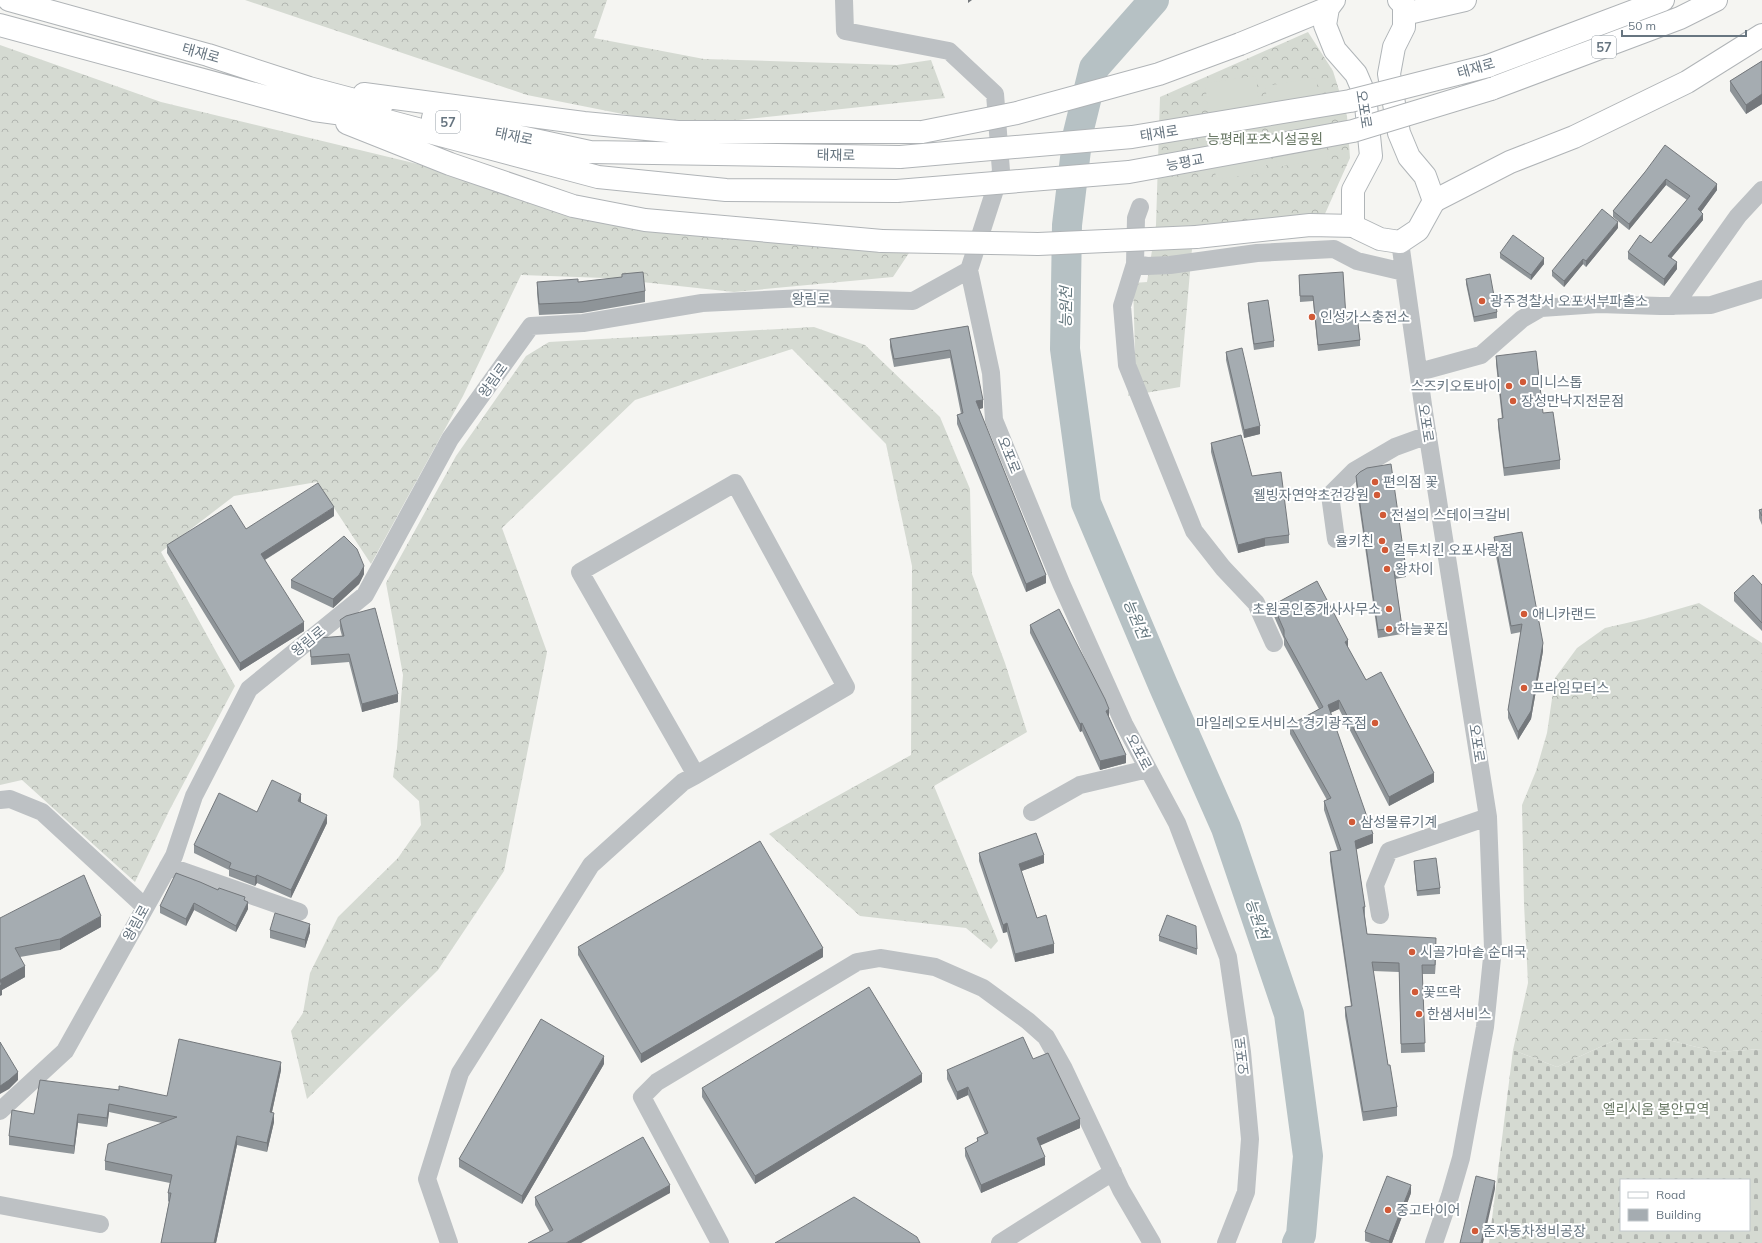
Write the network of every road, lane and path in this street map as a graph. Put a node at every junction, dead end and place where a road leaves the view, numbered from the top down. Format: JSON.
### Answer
{"nodes":[{"id":1,"x":9,"y":0,"type":"edge"},
{"id":2,"x":844,"y":0,"type":"edge"},
{"id":3,"x":1465,"y":0,"type":"edge"},
{"id":4,"x":1662,"y":0,"type":"edge"},
{"id":5,"x":1716,"y":0,"type":"edge"},
{"id":6,"x":1331,"y":4,"type":"edge"},
{"id":7,"x":1401,"y":7,"type":"edge"},
{"id":8,"x":0,"y":25,"type":"edge"},
{"id":9,"x":1762,"y":35,"type":"edge"},
{"id":10,"x":309,"y":88,"type":"junction"},
{"id":11,"x":1490,"y":89,"type":"joint"},
{"id":12,"x":314,"y":110,"type":"junction"},
{"id":13,"x":1762,"y":190,"type":"edge"},
{"id":14,"x":897,"y":191,"type":"joint"},
{"id":15,"x":1434,"y":201,"type":"junction"},
{"id":16,"x":1140,"y":206,"type":"dead end"},
{"id":17,"x":1355,"y":226,"type":"junction"},
{"id":18,"x":1400,"y":242,"type":"junction"},
{"id":19,"x":1135,"y":264,"type":"junction"},
{"id":20,"x":969,"y":270,"type":"junction"},
{"id":21,"x":1404,"y":272,"type":"junction"},
{"id":22,"x":1762,"y":289,"type":"edge"},
{"id":23,"x":1674,"y":306,"type":"junction"},
{"id":24,"x":1419,"y":372,"type":"junction"},
{"id":25,"x":1428,"y":435,"type":"junction"},
{"id":26,"x":1336,"y":539,"type":"dead end"},
{"id":27,"x":1274,"y":643,"type":"dead end"},
{"id":28,"x":1148,"y":769,"type":"junction"},
{"id":29,"x":696,"y":775,"type":"junction"},
{"id":30,"x":0,"y":800,"type":"edge"},
{"id":31,"x":1032,"y":812,"type":"dead end"},
{"id":32,"x":1488,"y":817,"type":"junction"},
{"id":33,"x":168,"y":866,"type":"junction"},
{"id":34,"x":145,"y":907,"type":"junction"},
{"id":35,"x":299,"y":912,"type":"dead end"},
{"id":36,"x":1380,"y":915,"type":"dead end"},
{"id":37,"x":0,"y":1111,"type":"edge"},
{"id":38,"x":1113,"y":1172,"type":"junction"},
{"id":39,"x":0,"y":1205,"type":"edge"},
{"id":40,"x":100,"y":1224,"type":"dead end"},
{"id":41,"x":449,"y":1243,"type":"edge"},
{"id":42,"x":720,"y":1243,"type":"edge"},
{"id":43,"x":1000,"y":1243,"type":"edge"},
{"id":44,"x":1152,"y":1243,"type":"edge"},
{"id":45,"x":1226,"y":1243,"type":"edge"},
{"id":46,"x":1434,"y":1243,"type":"edge"}],
"edges":[{"from":1,"to":10,"type":"main road","name":"태재로","number":"57"},
{"from":2,"to":20,"type":"street"},
{"from":3,"to":7,"type":"main road"},
{"from":4,"to":10,"type":"main road","name":"태재로","number":"57","bridge":true},
{"from":5,"to":11,"type":"main road","name":"태재로","number":"57"},
{"from":6,"to":10,"type":"main road","bridge":true},
{"from":6,"to":17,"type":"main road","name":"오포로"},
{"from":7,"to":15,"type":"main road"},
{"from":8,"to":12,"type":"main road","name":"태재로","number":"57"},
{"from":9,"to":15,"type":"main road"},
{"from":11,"to":14,"type":"main road","name":"능평교","number":"57","bridge":true},
{"from":12,"to":14,"type":"main road","name":"태재로","number":"57"},
{"from":12,"to":17,"type":"main road","bridge":true},
{"from":13,"to":23,"type":"street"},
{"from":15,"to":18,"type":"main road"},
{"from":16,"to":19,"type":"street"},
{"from":17,"to":18,"type":"main road"},
{"from":18,"to":21,"type":"street","name":"오포로"},
{"from":19,"to":21,"type":"street"},
{"from":19,"to":27,"type":"street"},
{"from":20,"to":28,"type":"street","name":"오포로"},
{"from":20,"to":33,"type":"street","name":"왕림로"},
{"from":21,"to":24,"type":"street","name":"오포로"},
{"from":22,"to":23,"type":"street"},
{"from":23,"to":24,"type":"street"},
{"from":24,"to":25,"type":"street","name":"오포로"},
{"from":25,"to":26,"type":"street"},
{"from":25,"to":32,"type":"street","name":"오포로"},
{"from":28,"to":31,"type":"street"},
{"from":28,"to":45,"type":"street","name":"오포로"},
{"from":29,"to":29,"type":"street"},
{"from":29,"to":41,"type":"street"},
{"from":30,"to":34,"type":"street"},
{"from":32,"to":36,"type":"street"},
{"from":32,"to":46,"type":"street","name":"오포로"},
{"from":33,"to":34,"type":"street","name":"왕림로"},
{"from":33,"to":35,"type":"street"},
{"from":34,"to":37,"type":"street","name":"왕림로"},
{"from":38,"to":42,"type":"street"},
{"from":38,"to":43,"type":"street"},
{"from":38,"to":44,"type":"street"},
{"from":39,"to":40,"type":"street"}]}
